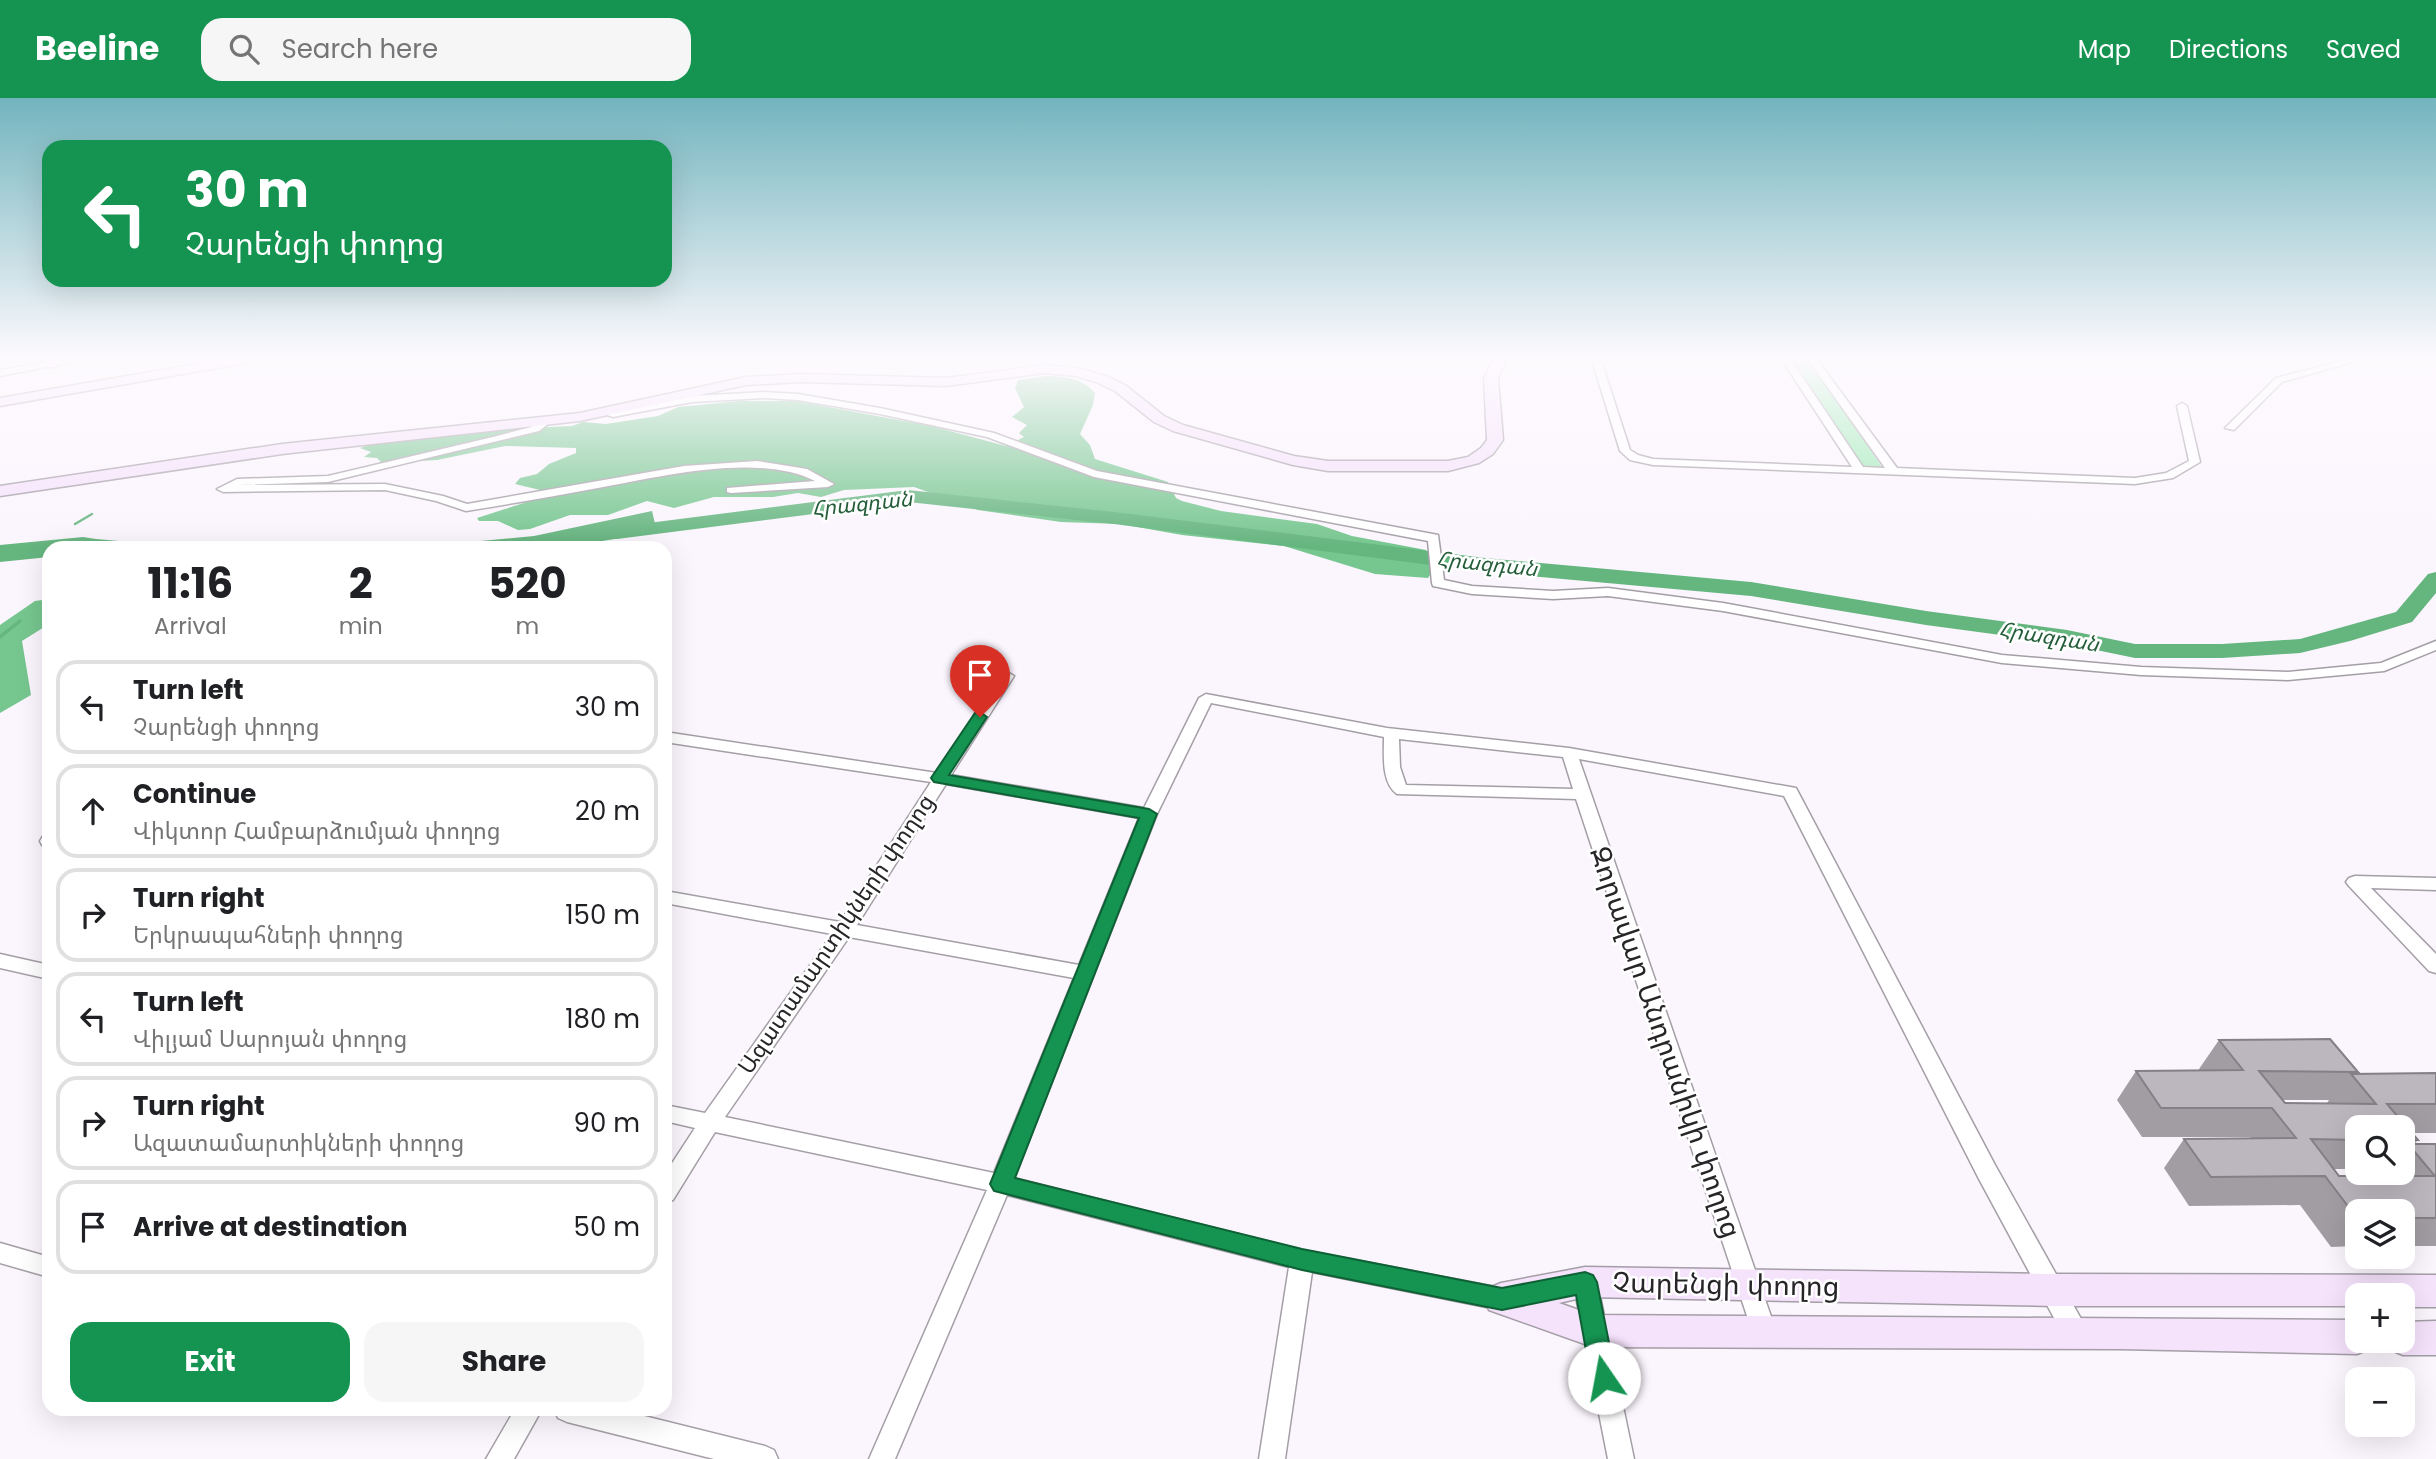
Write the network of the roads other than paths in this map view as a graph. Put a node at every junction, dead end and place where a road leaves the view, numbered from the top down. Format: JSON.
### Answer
{"nodes":[{"id":1,"x":548,"y":420,"type":"edge"},
{"id":2,"x":543,"y":421,"type":"edge"},
{"id":3,"x":924,"y":421,"type":"edge"},
{"id":4,"x":1162,"y":421,"type":"edge"},
{"id":5,"x":1494,"y":421,"type":"edge"},
{"id":6,"x":1615,"y":421,"type":"edge"},
{"id":7,"x":1827,"y":421,"type":"edge"},
{"id":8,"x":1857,"y":421,"type":"edge"},
{"id":9,"x":2185,"y":421,"type":"edge"},
{"id":10,"x":2238,"y":421,"type":"edge"},
{"id":11,"x":1178,"y":428,"type":"joint"},
{"id":12,"x":2230,"y":428,"type":"dead end"},
{"id":13,"x":1860,"y":471,"type":"junction"},
{"id":14,"x":1894,"y":472,"type":"junction"},
{"id":15,"x":731,"y":490,"type":"dead end"},
{"id":16,"x":0,"y":491,"type":"edge"},
{"id":17,"x":2436,"y":645,"type":"edge"},
{"id":18,"x":1007,"y":676,"type":"dead end"},
{"id":19,"x":1391,"y":734,"type":"junction"},
{"id":20,"x":672,"y":738,"type":"edge"},
{"id":21,"x":1569,"y":753,"type":"junction"},
{"id":22,"x":939,"y":778,"type":"junction"},
{"id":23,"x":1583,"y":794,"type":"junction"},
{"id":24,"x":1149,"y":814,"type":"junction"},
{"id":25,"x":2436,"y":884,"type":"edge"},
{"id":26,"x":672,"y":898,"type":"edge"},
{"id":27,"x":845,"y":929,"type":"junction"},
{"id":28,"x":0,"y":961,"type":"edge"},
{"id":29,"x":2436,"y":966,"type":"edge"},
{"id":30,"x":42,"y":970,"type":"edge"},
{"id":31,"x":1086,"y":973,"type":"junction"},
{"id":32,"x":672,"y":1115,"type":"edge"},
{"id":33,"x":709,"y":1123,"type":"junction"},
{"id":34,"x":672,"y":1182,"type":"edge"},
{"id":35,"x":1001,"y":1184,"type":"junction"},
{"id":36,"x":0,"y":1253,"type":"edge"},
{"id":37,"x":1302,"y":1260,"type":"junction"},
{"id":38,"x":42,"y":1265,"type":"edge"},
{"id":39,"x":1585,"y":1282,"type":"junction"},
{"id":40,"x":1747,"y":1283,"type":"junction"},
{"id":41,"x":2054,"y":1290,"type":"junction"},
{"id":42,"x":2436,"y":1291,"type":"edge"},
{"id":43,"x":1502,"y":1299,"type":"junction"},
{"id":44,"x":1593,"y":1331,"type":"junction"},
{"id":45,"x":1764,"y":1331,"type":"junction"},
{"id":46,"x":2076,"y":1334,"type":"junction"},
{"id":47,"x":2345,"y":1337,"type":"edge"},
{"id":48,"x":2415,"y":1338,"type":"edge"},
{"id":49,"x":2436,"y":1338,"type":"edge"},
{"id":50,"x":525,"y":1416,"type":"edge"},
{"id":51,"x":595,"y":1416,"type":"edge"},
{"id":52,"x":499,"y":1459,"type":"edge"},
{"id":53,"x":765,"y":1459,"type":"edge"},
{"id":54,"x":882,"y":1459,"type":"edge"},
{"id":55,"x":1272,"y":1459,"type":"edge"},
{"id":56,"x":1621,"y":1459,"type":"edge"}],
"edges":[{"from":1,"to":15,"type":"street"},
{"from":2,"to":16,"type":"main road"},
{"from":3,"to":17,"type":"street"},
{"from":4,"to":11,"type":"main road"},
{"from":5,"to":11,"type":"street"},
{"from":6,"to":13,"type":"street"},
{"from":7,"to":13,"type":"street"},
{"from":8,"to":14,"type":"street"},
{"from":9,"to":14,"type":"street"},
{"from":10,"to":12,"type":"street"},
{"from":13,"to":14,"type":"street"},
{"from":18,"to":22,"type":"street","name":"Ազատամարտիկների փողոց"},
{"from":19,"to":21,"type":"street"},
{"from":19,"to":23,"type":"street"},
{"from":19,"to":24,"type":"street"},
{"from":20,"to":22,"type":"street"},
{"from":21,"to":23,"type":"street","name":"Զորավար Անդրանիկի փողոց"},
{"from":21,"to":41,"type":"street"},
{"from":22,"to":24,"type":"street"},
{"from":22,"to":27,"type":"street","name":"Ազատամարտիկների փողոց"},
{"from":23,"to":40,"type":"street","name":"Զորավար Անդրանիկի փողոց"},
{"from":24,"to":31,"type":"street"},
{"from":25,"to":29,"type":"street"},
{"from":26,"to":27,"type":"street"},
{"from":27,"to":31,"type":"street"},
{"from":27,"to":33,"type":"street","name":"Ազատամարտիկների փողոց"},
{"from":28,"to":30,"type":"street"},
{"from":31,"to":35,"type":"street"},
{"from":32,"to":33,"type":"street"},
{"from":33,"to":34,"type":"street","name":"Ազատամարտիկների փողոց"},
{"from":33,"to":35,"type":"street"},
{"from":35,"to":37,"type":"street"},
{"from":35,"to":54,"type":"street"},
{"from":36,"to":38,"type":"street"},
{"from":37,"to":43,"type":"street"},
{"from":37,"to":55,"type":"street"},
{"from":39,"to":40,"type":"street","name":"Չարենցի փողոց"},
{"from":39,"to":43,"type":"street","name":"Չարենցի փողոց"},
{"from":39,"to":44,"type":"street"},
{"from":40,"to":41,"type":"street","name":"Չարենցի փողոց"},
{"from":40,"to":45,"type":"street","name":"Զորավար Անդրանիկի փողոց"},
{"from":41,"to":42,"type":"street","name":"Չարենցի փողոց"},
{"from":41,"to":46,"type":"street"},
{"from":43,"to":44,"type":"street","name":"Չարենցի փողոց"},
{"from":44,"to":45,"type":"street","name":"Չարենցի փողոց"},
{"from":44,"to":56,"type":"street"},
{"from":45,"to":46,"type":"street","name":"Չարենցի փողոց"},
{"from":46,"to":47,"type":"street","name":"Չարենցի փողոց"},
{"from":48,"to":49,"type":"main road"},
{"from":50,"to":52,"type":"street"},
{"from":51,"to":53,"type":"street"}]}
